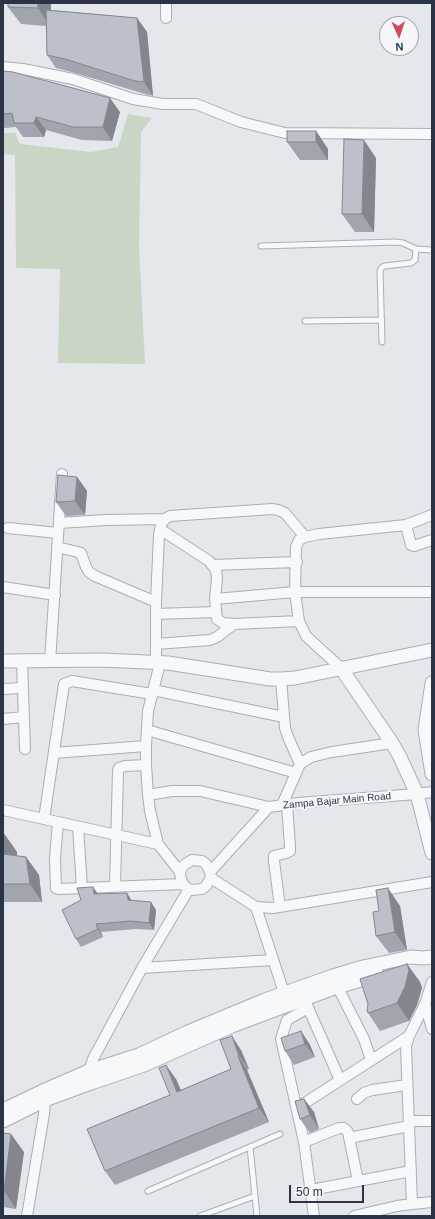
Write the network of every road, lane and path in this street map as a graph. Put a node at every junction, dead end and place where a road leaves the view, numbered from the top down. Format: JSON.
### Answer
{"nodes":[{"id":1,"x":166,"y":3,"type":"edge"},
{"id":2,"x":166,"y":18,"type":"dead end"},
{"id":3,"x":3,"y":67,"type":"edge"},
{"id":4,"x":432,"y":134,"type":"edge"},
{"id":5,"x":261,"y":246,"type":"dead end"},
{"id":6,"x":416,"y":249,"type":"junction"},
{"id":7,"x":432,"y":250,"type":"edge"},
{"id":8,"x":382,"y":320,"type":"junction"},
{"id":9,"x":305,"y":321,"type":"dead end"},
{"id":10,"x":382,"y":342,"type":"dead end"},
{"id":11,"x":62,"y":474,"type":"edge"},
{"id":12,"x":432,"y":515,"type":"edge"},
{"id":13,"x":165,"y":519,"type":"junction"},
{"id":14,"x":59,"y":523,"type":"junction"},
{"id":15,"x":406,"y":525,"type":"junction"},
{"id":16,"x":8,"y":528,"type":"dead end"},
{"id":17,"x":160,"y":529,"type":"junction"},
{"id":18,"x":58,"y":533,"type":"junction"},
{"id":19,"x":305,"y":537,"type":"junction"},
{"id":20,"x":432,"y":540,"type":"edge"},
{"id":21,"x":57,"y":547,"type":"junction"},
{"id":22,"x":296,"y":562,"type":"junction"},
{"id":23,"x":212,"y":565,"type":"junction"},
{"id":24,"x":3,"y":587,"type":"edge"},
{"id":25,"x":296,"y":592,"type":"junction"},
{"id":26,"x":432,"y":592,"type":"edge"},
{"id":27,"x":55,"y":595,"type":"junction"},
{"id":28,"x":215,"y":599,"type":"junction"},
{"id":29,"x":156,"y":602,"type":"junction"},
{"id":30,"x":216,"y":612,"type":"junction"},
{"id":31,"x":156,"y":614,"type":"junction"},
{"id":32,"x":299,"y":621,"type":"junction"},
{"id":33,"x":234,"y":624,"type":"junction"},
{"id":34,"x":156,"y":644,"type":"junction"},
{"id":35,"x":432,"y":650,"type":"edge"},
{"id":36,"x":3,"y":661,"type":"edge"},
{"id":37,"x":22,"y":661,"type":"junction"},
{"id":38,"x":50,"y":662,"type":"junction"},
{"id":39,"x":158,"y":663,"type":"junction"},
{"id":40,"x":340,"y":668,"type":"junction"},
{"id":41,"x":281,"y":679,"type":"junction"},
{"id":42,"x":22,"y":688,"type":"junction"},
{"id":43,"x":3,"y":689,"type":"edge"},
{"id":44,"x":432,"y":690,"type":"edge"},
{"id":45,"x":152,"y":692,"type":"junction"},
{"id":46,"x":24,"y":717,"type":"junction"},
{"id":47,"x":284,"y":718,"type":"junction"},
{"id":48,"x":3,"y":719,"type":"edge"},
{"id":49,"x":147,"y":730,"type":"junction"},
{"id":50,"x":392,"y":743,"type":"junction"},
{"id":51,"x":146,"y":746,"type":"junction"},
{"id":52,"x":25,"y":749,"type":"dead end"},
{"id":53,"x":54,"y":753,"type":"junction"},
{"id":54,"x":146,"y":765,"type":"junction"},
{"id":55,"x":298,"y":769,"type":"junction"},
{"id":56,"x":432,"y":774,"type":"edge"},
{"id":57,"x":432,"y":792,"type":"edge"},
{"id":58,"x":417,"y":794,"type":"junction"},
{"id":59,"x":148,"y":795,"type":"junction"},
{"id":60,"x":285,"y":805,"type":"junction"},
{"id":61,"x":269,"y":807,"type":"junction"},
{"id":62,"x":3,"y":810,"type":"edge"},
{"id":63,"x":44,"y":819,"type":"junction"},
{"id":64,"x":58,"y":822,"type":"junction"},
{"id":65,"x":78,"y":827,"type":"junction"},
{"id":66,"x":116,"y":836,"type":"junction"},
{"id":67,"x":158,"y":844,"type":"junction"},
{"id":68,"x":432,"y":850,"type":"edge"},
{"id":69,"x":180,"y":872,"type":"junction"},
{"id":70,"x":210,"y":875,"type":"junction"},
{"id":71,"x":432,"y":882,"type":"edge"},
{"id":72,"x":115,"y":886,"type":"junction"},
{"id":73,"x":186,"y":887,"type":"junction"},
{"id":74,"x":82,"y":888,"type":"junction"},
{"id":75,"x":256,"y":907,"type":"junction"},
{"id":76,"x":280,"y":907,"type":"junction"},
{"id":77,"x":427,"y":958,"type":"edge"},
{"id":78,"x":273,"y":960,"type":"junction"},
{"id":79,"x":142,"y":968,"type":"junction"},
{"id":80,"x":335,"y":981,"type":"junction"},
{"id":81,"x":432,"y":982,"type":"edge"},
{"id":82,"x":286,"y":999,"type":"junction"},
{"id":83,"x":304,"y":999,"type":"junction"},
{"id":84,"x":425,"y":1004,"type":"junction"},
{"id":85,"x":432,"y":1030,"type":"edge"},
{"id":86,"x":409,"y":1036,"type":"junction"},
{"id":87,"x":371,"y":1060,"type":"junction"},
{"id":88,"x":90,"y":1077,"type":"junction"},
{"id":89,"x":340,"y":1080,"type":"junction"},
{"id":90,"x":407,"y":1085,"type":"junction"},
{"id":91,"x":44,"y":1096,"type":"junction"},
{"id":92,"x":357,"y":1098,"type":"dead end"},
{"id":93,"x":297,"y":1108,"type":"junction"},
{"id":94,"x":3,"y":1110,"type":"edge"},
{"id":95,"x":3,"y":1121,"type":"edge"},
{"id":96,"x":432,"y":1121,"type":"edge"},
{"id":97,"x":409,"y":1123,"type":"junction"},
{"id":98,"x":280,"y":1134,"type":"dead end"},
{"id":99,"x":349,"y":1138,"type":"junction"},
{"id":100,"x":304,"y":1142,"type":"junction"},
{"id":101,"x":250,"y":1148,"type":"junction"},
{"id":102,"x":411,"y":1171,"type":"junction"},
{"id":103,"x":358,"y":1181,"type":"junction"},
{"id":104,"x":311,"y":1190,"type":"junction"},
{"id":105,"x":148,"y":1191,"type":"dead end"},
{"id":106,"x":255,"y":1196,"type":"junction"},
{"id":107,"x":432,"y":1202,"type":"edge"},
{"id":108,"x":412,"y":1204,"type":"junction"},
{"id":109,"x":27,"y":1216,"type":"edge"},
{"id":110,"x":200,"y":1216,"type":"edge"},
{"id":111,"x":257,"y":1216,"type":"edge"},
{"id":112,"x":314,"y":1216,"type":"edge"},
{"id":113,"x":354,"y":1216,"type":"edge"}],
"edges":[{"from":1,"to":2,"type":"street"},
{"from":3,"to":4,"type":"street"},
{"from":5,"to":6,"type":"lane"},
{"from":6,"to":7,"type":"lane"},
{"from":6,"to":8,"type":"lane"},
{"from":8,"to":9,"type":"lane"},
{"from":8,"to":10,"type":"lane"},
{"from":11,"to":14,"type":"street"},
{"from":12,"to":15,"type":"street"},
{"from":13,"to":14,"type":"street"},
{"from":13,"to":17,"type":"street"},
{"from":13,"to":19,"type":"street"},
{"from":14,"to":18,"type":"street"},
{"from":15,"to":19,"type":"street"},
{"from":15,"to":20,"type":"street"},
{"from":16,"to":18,"type":"street"},
{"from":17,"to":23,"type":"street"},
{"from":17,"to":29,"type":"street"},
{"from":18,"to":21,"type":"street"},
{"from":19,"to":22,"type":"street"},
{"from":21,"to":27,"type":"street"},
{"from":21,"to":29,"type":"street"},
{"from":22,"to":23,"type":"street"},
{"from":22,"to":25,"type":"street"},
{"from":23,"to":28,"type":"street"},
{"from":24,"to":27,"type":"street"},
{"from":25,"to":26,"type":"street"},
{"from":25,"to":28,"type":"street"},
{"from":25,"to":32,"type":"street"},
{"from":27,"to":38,"type":"street"},
{"from":28,"to":30,"type":"street"},
{"from":29,"to":31,"type":"street"},
{"from":30,"to":31,"type":"street"},
{"from":30,"to":33,"type":"street"},
{"from":31,"to":34,"type":"street"},
{"from":32,"to":33,"type":"street"},
{"from":32,"to":40,"type":"street"},
{"from":33,"to":34,"type":"street"},
{"from":34,"to":39,"type":"street"},
{"from":35,"to":40,"type":"street"},
{"from":36,"to":37,"type":"street"},
{"from":37,"to":38,"type":"street"},
{"from":37,"to":42,"type":"street"},
{"from":38,"to":39,"type":"street"},
{"from":39,"to":41,"type":"street"},
{"from":39,"to":45,"type":"street"},
{"from":40,"to":41,"type":"street"},
{"from":40,"to":50,"type":"street"},
{"from":41,"to":47,"type":"street"},
{"from":42,"to":43,"type":"street"},
{"from":42,"to":46,"type":"street"},
{"from":44,"to":56,"type":"street"},
{"from":45,"to":47,"type":"street"},
{"from":45,"to":49,"type":"street"},
{"from":45,"to":53,"type":"street"},
{"from":46,"to":48,"type":"street"},
{"from":46,"to":52,"type":"street"},
{"from":47,"to":55,"type":"street"},
{"from":49,"to":51,"type":"street"},
{"from":49,"to":55,"type":"street"},
{"from":50,"to":55,"type":"street"},
{"from":50,"to":58,"type":"street"},
{"from":51,"to":53,"type":"street"},
{"from":51,"to":54,"type":"street"},
{"from":53,"to":63,"type":"street"},
{"from":54,"to":59,"type":"street"},
{"from":54,"to":66,"type":"street"},
{"from":55,"to":60,"type":"street"},
{"from":57,"to":58,"type":"street","name":"Zampa Bajar Main Road"},
{"from":58,"to":60,"type":"street","name":"Zampa Bajar Main Road"},
{"from":58,"to":68,"type":"street"},
{"from":59,"to":61,"type":"street"},
{"from":59,"to":67,"type":"street"},
{"from":60,"to":61,"type":"street","name":"Zampa Bajar Main Road"},
{"from":60,"to":76,"type":"street"},
{"from":61,"to":70,"type":"street","name":"Zampa Bajar Main Road"},
{"from":62,"to":63,"type":"street"},
{"from":63,"to":64,"type":"street"},
{"from":64,"to":65,"type":"street"},
{"from":64,"to":74,"type":"street"},
{"from":65,"to":66,"type":"street"},
{"from":65,"to":74,"type":"street"},
{"from":66,"to":67,"type":"street"},
{"from":66,"to":72,"type":"street"},
{"from":67,"to":69,"type":"street"},
{"from":69,"to":70,"type":"street"},
{"from":69,"to":73,"type":"street"},
{"from":70,"to":73,"type":"street"},
{"from":70,"to":75,"type":"street"},
{"from":71,"to":76,"type":"street"},
{"from":72,"to":73,"type":"street"},
{"from":72,"to":74,"type":"street"},
{"from":73,"to":79,"type":"street"},
{"from":75,"to":76,"type":"street"},
{"from":75,"to":78,"type":"street"},
{"from":77,"to":80,"type":"street"},
{"from":77,"to":80,"type":"street"},
{"from":78,"to":79,"type":"street"},
{"from":78,"to":82,"type":"street"},
{"from":79,"to":88,"type":"street"},
{"from":80,"to":83,"type":"street"},
{"from":80,"to":87,"type":"street"},
{"from":81,"to":84,"type":"street"},
{"from":82,"to":83,"type":"street"},
{"from":82,"to":88,"type":"street"},
{"from":83,"to":89,"type":"street"},
{"from":83,"to":93,"type":"street"},
{"from":84,"to":85,"type":"street"},
{"from":84,"to":86,"type":"street"},
{"from":86,"to":87,"type":"street"},
{"from":86,"to":90,"type":"street"},
{"from":87,"to":89,"type":"street"},
{"from":88,"to":91,"type":"street"},
{"from":89,"to":93,"type":"street"},
{"from":90,"to":92,"type":"street"},
{"from":90,"to":97,"type":"street"},
{"from":91,"to":94,"type":"street"},
{"from":91,"to":95,"type":"street"},
{"from":91,"to":109,"type":"street"},
{"from":93,"to":100,"type":"street"},
{"from":96,"to":97,"type":"street"},
{"from":97,"to":99,"type":"street"},
{"from":97,"to":102,"type":"street"},
{"from":98,"to":101,"type":"lane"},
{"from":99,"to":100,"type":"street"},
{"from":99,"to":103,"type":"street"},
{"from":100,"to":104,"type":"street"},
{"from":101,"to":105,"type":"lane"},
{"from":101,"to":106,"type":"lane"},
{"from":102,"to":103,"type":"street"},
{"from":102,"to":108,"type":"street"},
{"from":103,"to":104,"type":"street"},
{"from":104,"to":112,"type":"street"},
{"from":106,"to":110,"type":"lane"},
{"from":106,"to":111,"type":"lane"},
{"from":107,"to":108,"type":"street"},
{"from":108,"to":113,"type":"street"}]}
